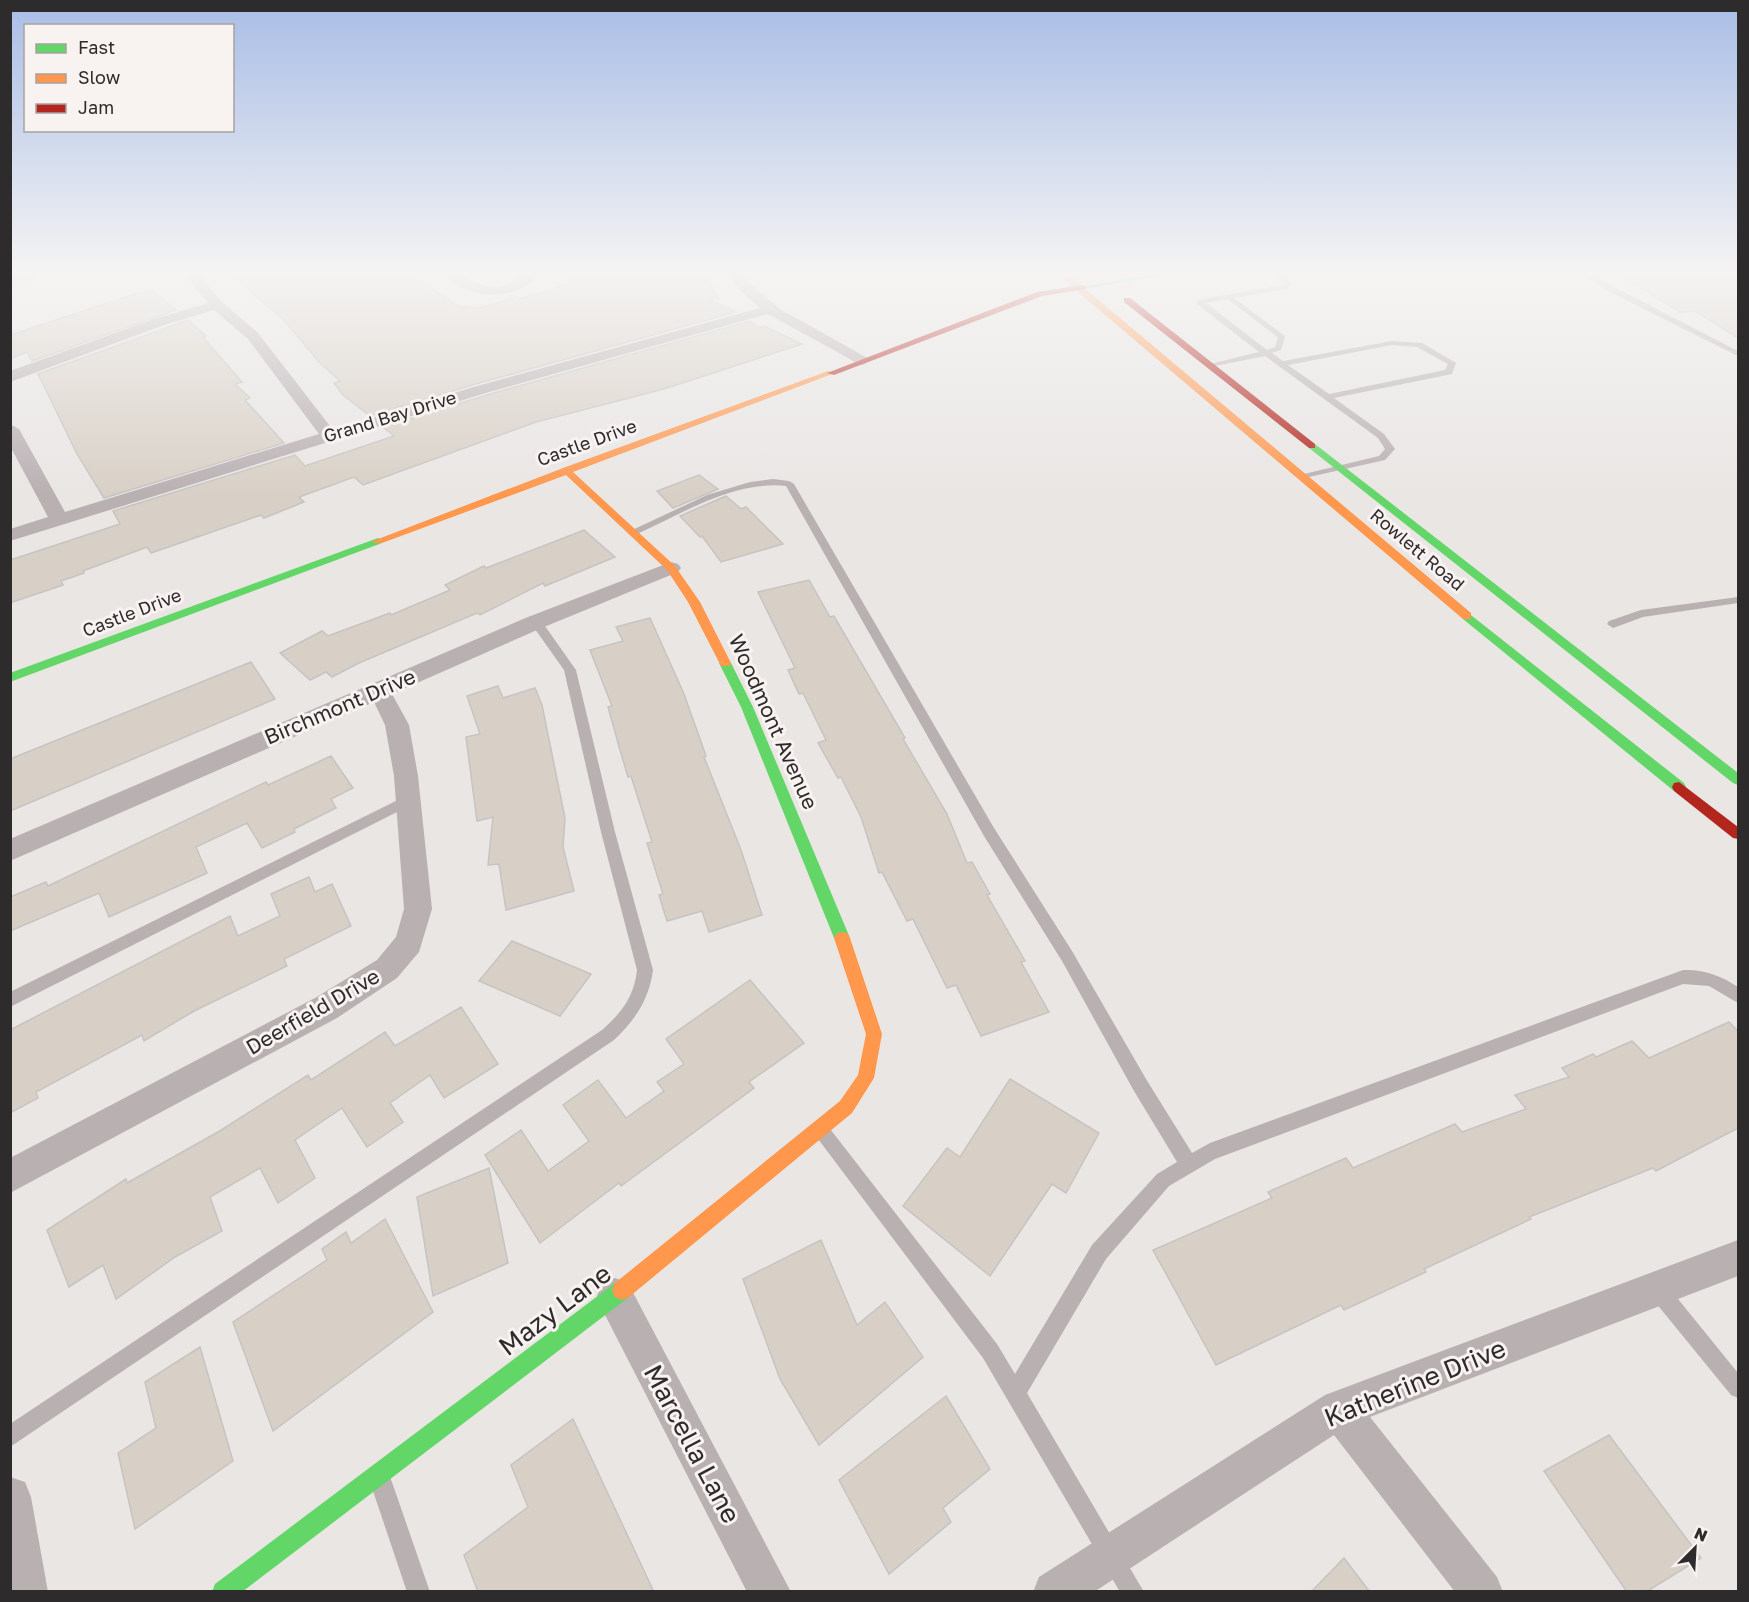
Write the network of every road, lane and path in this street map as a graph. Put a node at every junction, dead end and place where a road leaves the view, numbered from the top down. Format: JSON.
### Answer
{"nodes":[{"id":1,"x":93,"y":346,"type":"edge"},
{"id":2,"x":260,"y":346,"type":"edge"},
{"id":3,"x":642,"y":346,"type":"edge"},
{"id":4,"x":838,"y":346,"type":"edge"},
{"id":5,"x":902,"y":346,"type":"edge"},
{"id":6,"x":1148,"y":346,"type":"edge"},
{"id":7,"x":1186,"y":346,"type":"edge"},
{"id":8,"x":1256,"y":346,"type":"edge"},
{"id":9,"x":1279,"y":346,"type":"edge"},
{"id":10,"x":1377,"y":346,"type":"edge"},
{"id":11,"x":1420,"y":346,"type":"edge"},
{"id":12,"x":1722,"y":346,"type":"edge"},
{"id":13,"x":1266,"y":353,"type":"junction"},
{"id":14,"x":1738,"y":354,"type":"edge"},
{"id":15,"x":863,"y":360,"type":"junction"},
{"id":16,"x":1281,"y":364,"type":"junction"},
{"id":17,"x":1210,"y":365,"type":"junction"},
{"id":18,"x":10,"y":376,"type":"edge"},
{"id":19,"x":1327,"y":397,"type":"junction"},
{"id":20,"x":10,"y":429,"type":"edge"},
{"id":21,"x":328,"y":435,"type":"junction"},
{"id":22,"x":1342,"y":469,"type":"junction"},
{"id":23,"x":566,"y":470,"type":"junction"},
{"id":24,"x":1303,"y":477,"type":"junction"},
{"id":25,"x":59,"y":519,"type":"junction"},
{"id":26,"x":633,"y":532,"type":"junction"},
{"id":27,"x":10,"y":535,"type":"edge"},
{"id":28,"x":671,"y":568,"type":"junction"},
{"id":29,"x":1738,"y":600,"type":"edge"},
{"id":30,"x":1523,"y":611,"type":"junction"},
{"id":31,"x":536,"y":622,"type":"junction"},
{"id":32,"x":1475,"y":623,"type":"junction"},
{"id":33,"x":1613,"y":624,"type":"dead end"},
{"id":34,"x":10,"y":678,"type":"edge"},
{"id":35,"x":379,"y":690,"type":"junction"},
{"id":36,"x":1738,"y":780,"type":"edge"},
{"id":37,"x":408,"y":800,"type":"junction"},
{"id":38,"x":1738,"y":834,"type":"edge"},
{"id":39,"x":10,"y":851,"type":"edge"},
{"id":40,"x":1738,"y":996,"type":"edge"},
{"id":41,"x":10,"y":1000,"type":"edge"},
{"id":42,"x":874,"y":1034,"type":"joint"},
{"id":43,"x":819,"y":1129,"type":"junction"},
{"id":44,"x":1189,"y":1165,"type":"junction"},
{"id":45,"x":10,"y":1176,"type":"edge"},
{"id":46,"x":1738,"y":1258,"type":"edge"},
{"id":47,"x":1657,"y":1289,"type":"junction"},
{"id":48,"x":615,"y":1296,"type":"junction"},
{"id":49,"x":1738,"y":1388,"type":"edge"},
{"id":50,"x":1015,"y":1394,"type":"junction"},
{"id":51,"x":1339,"y":1409,"type":"junction"},
{"id":52,"x":10,"y":1437,"type":"edge"},
{"id":53,"x":379,"y":1474,"type":"junction"},
{"id":54,"x":10,"y":1497,"type":"edge"},
{"id":55,"x":1110,"y":1555,"type":"junction"},
{"id":56,"x":26,"y":1592,"type":"edge"},
{"id":57,"x":223,"y":1592,"type":"edge"},
{"id":58,"x":419,"y":1592,"type":"edge"},
{"id":59,"x":770,"y":1592,"type":"edge"},
{"id":60,"x":1054,"y":1592,"type":"edge"},
{"id":61,"x":1133,"y":1592,"type":"edge"},
{"id":62,"x":1482,"y":1592,"type":"edge"}],
"edges":[{"from":1,"to":18,"type":"street"},
{"from":2,"to":21,"type":"street"},
{"from":3,"to":21,"type":"street","name":"Grand Bay Drive"},
{"from":4,"to":15,"type":"street"},
{"from":5,"to":15,"type":"street","name":"Castle Drive"},
{"from":6,"to":24,"type":"street","name":"Rowlett Road"},
{"from":7,"to":17,"type":"street","name":"Rowlett Road"},
{"from":8,"to":13,"type":"lane"},
{"from":9,"to":13,"type":"lane"},
{"from":10,"to":16,"type":"lane"},
{"from":11,"to":19,"type":"lane"},
{"from":12,"to":14,"type":"lane"},
{"from":13,"to":16,"type":"lane"},
{"from":13,"to":17,"type":"lane"},
{"from":15,"to":23,"type":"street","name":"Castle Drive"},
{"from":16,"to":19,"type":"lane"},
{"from":17,"to":22,"type":"street","name":"Rowlett Road"},
{"from":19,"to":22,"type":"lane"},
{"from":20,"to":25,"type":"street"},
{"from":21,"to":25,"type":"street","name":"Grand Bay Drive"},
{"from":22,"to":24,"type":"lane"},
{"from":22,"to":30,"type":"street","name":"Rowlett Road"},
{"from":23,"to":26,"type":"street","name":"Woodmont Avenue"},
{"from":23,"to":34,"type":"street","name":"Castle Drive"},
{"from":24,"to":32,"type":"street","name":"Rowlett Road"},
{"from":25,"to":27,"type":"street","name":"Grand Bay Drive"},
{"from":26,"to":28,"type":"street","name":"Woodmont Avenue"},
{"from":26,"to":44,"type":"lane"},
{"from":28,"to":31,"type":"street","name":"Birchmont Drive"},
{"from":28,"to":42,"type":"street","name":"Woodmont Avenue"},
{"from":29,"to":33,"type":"lane"},
{"from":30,"to":32,"type":"street"},
{"from":30,"to":36,"type":"street","name":"Rowlett Road"},
{"from":31,"to":35,"type":"street","name":"Birchmont Drive"},
{"from":31,"to":52,"type":"lane"},
{"from":32,"to":38,"type":"street","name":"Rowlett Road"},
{"from":35,"to":37,"type":"street","name":"Deerfield Drive"},
{"from":35,"to":39,"type":"street","name":"Birchmont Drive"},
{"from":37,"to":41,"type":"lane"},
{"from":37,"to":45,"type":"street","name":"Deerfield Drive"},
{"from":40,"to":44,"type":"lane"},
{"from":42,"to":43,"type":"street","name":"Mazy Lane"},
{"from":43,"to":48,"type":"street","name":"Mazy Lane"},
{"from":43,"to":50,"type":"lane"},
{"from":44,"to":50,"type":"lane"},
{"from":46,"to":47,"type":"street","name":"Katherine Drive"},
{"from":47,"to":49,"type":"lane"},
{"from":47,"to":51,"type":"street","name":"Katherine Drive"},
{"from":48,"to":53,"type":"street","name":"Mazy Lane"},
{"from":48,"to":59,"type":"street","name":"Marcella Lane"},
{"from":50,"to":55,"type":"lane"},
{"from":51,"to":55,"type":"street","name":"Katherine Drive"},
{"from":51,"to":62,"type":"street"},
{"from":53,"to":57,"type":"street","name":"Mazy Lane"},
{"from":53,"to":58,"type":"lane"},
{"from":54,"to":56,"type":"street"},
{"from":55,"to":60,"type":"street","name":"Katherine Drive"},
{"from":55,"to":61,"type":"lane"}]}
